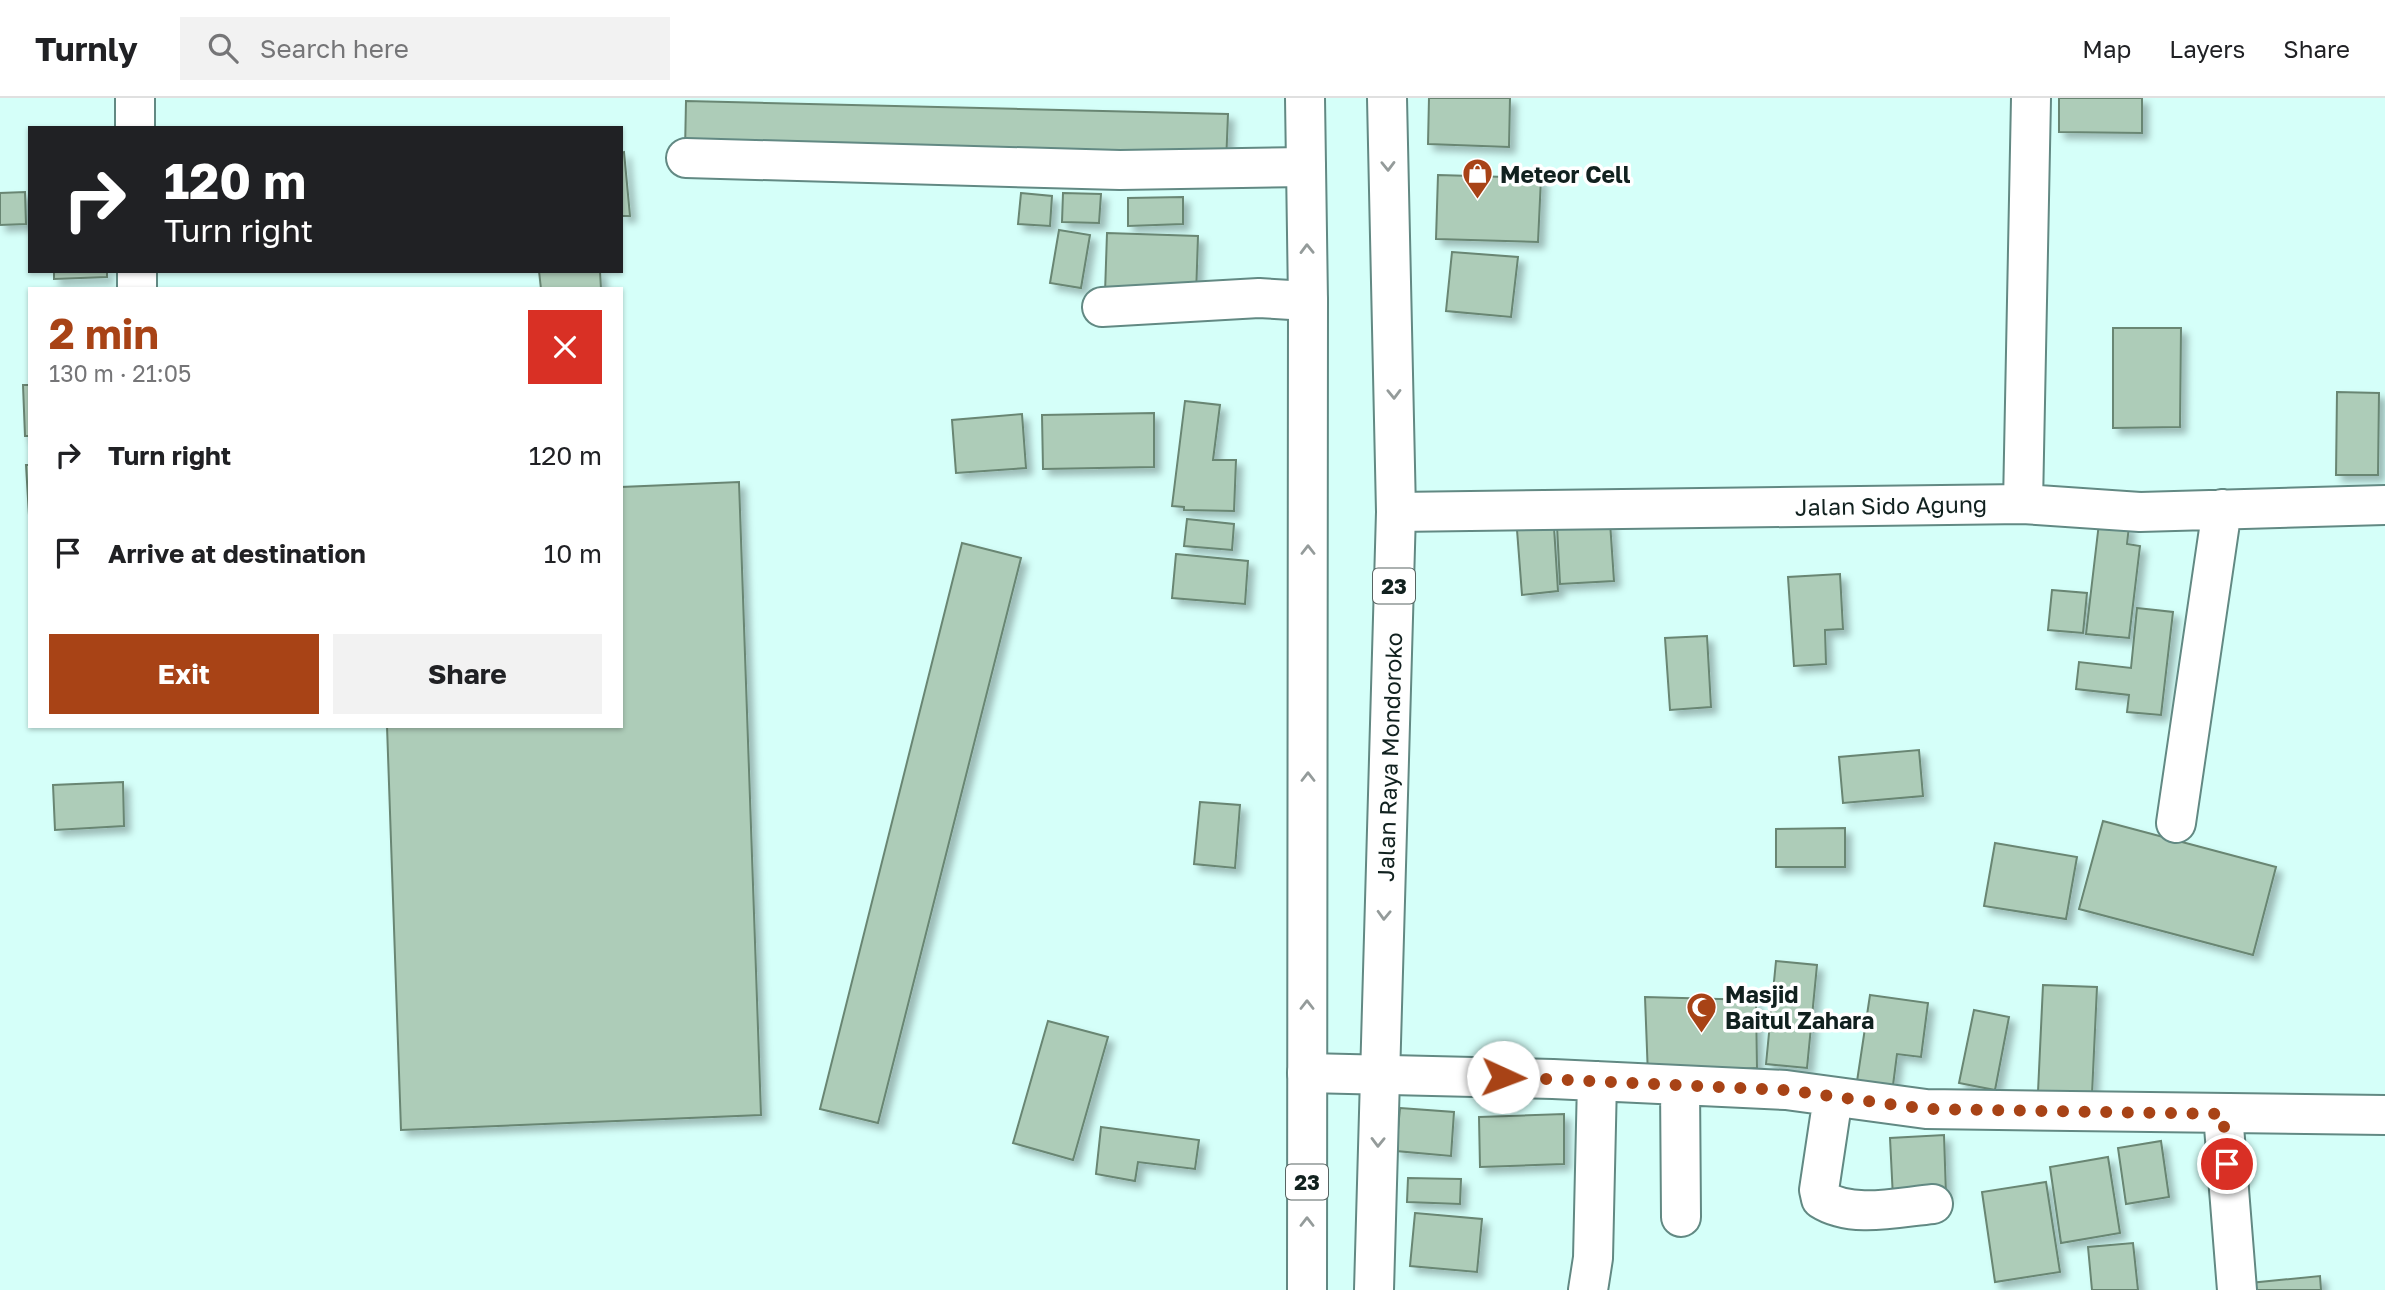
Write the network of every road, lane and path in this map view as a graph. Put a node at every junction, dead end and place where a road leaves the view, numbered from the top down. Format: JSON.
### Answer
{"nodes":[{"id":1,"x":135,"y":98,"type":"edge"},
{"id":2,"x":1305,"y":98,"type":"edge"},
{"id":3,"x":1387,"y":98,"type":"edge"},
{"id":4,"x":2031,"y":98,"type":"edge"},
{"id":5,"x":135,"y":126,"type":"edge"},
{"id":6,"x":686,"y":158,"type":"dead end"},
{"id":7,"x":1306,"y":167,"type":"junction"},
{"id":8,"x":1308,"y":301,"type":"junction"},
{"id":9,"x":1102,"y":307,"type":"dead end"},
{"id":10,"x":2023,"y":504,"type":"junction"},
{"id":11,"x":2385,"y":505,"type":"edge"},
{"id":12,"x":2222,"y":509,"type":"junction"},
{"id":13,"x":1396,"y":512,"type":"junction"},
{"id":14,"x":2176,"y":823,"type":"dead end"},
{"id":15,"x":1307,"y":1073,"type":"junction"},
{"id":16,"x":1380,"y":1074,"type":"junction"},
{"id":17,"x":1597,"y":1081,"type":"junction"},
{"id":18,"x":1680,"y":1085,"type":"junction"},
{"id":19,"x":1833,"y":1097,"type":"junction"},
{"id":20,"x":2223,"y":1114,"type":"junction"},
{"id":21,"x":2385,"y":1115,"type":"edge"},
{"id":22,"x":1933,"y":1204,"type":"dead end"},
{"id":23,"x":1681,"y":1217,"type":"dead end"},
{"id":24,"x":1307,"y":1290,"type":"edge"},
{"id":25,"x":1374,"y":1290,"type":"edge"},
{"id":26,"x":1588,"y":1290,"type":"edge"},
{"id":27,"x":2237,"y":1290,"type":"edge"}],
"edges":[{"from":1,"to":5,"type":"main road"},
{"from":2,"to":7,"type":"main road","number":"23"},
{"from":3,"to":13,"type":"main road","name":"Jalan Raya Mondoroko","number":"23","one_way":true},
{"from":4,"to":10,"type":"main road"},
{"from":6,"to":7,"type":"main road"},
{"from":8,"to":7,"type":"main road","number":"23","one_way":true},
{"from":8,"to":9,"type":"main road"},
{"from":15,"to":8,"type":"main road","number":"23","one_way":true},
{"from":10,"to":12,"type":"main road","name":"Jalan Sido Agung"},
{"from":10,"to":13,"type":"main road","name":"Jalan Sido Agung"},
{"from":11,"to":12,"type":"main road","name":"Jalan Sido Agung"},
{"from":12,"to":14,"type":"main road"},
{"from":13,"to":16,"type":"main road","name":"Jalan Raya Mondoroko","number":"23","one_way":true},
{"from":15,"to":16,"type":"main road"},
{"from":24,"to":15,"type":"main road","number":"23","one_way":true},
{"from":16,"to":17,"type":"main road"},
{"from":16,"to":25,"type":"main road","name":"Jalan Raya Mondoroko","number":"23","one_way":true},
{"from":17,"to":18,"type":"main road"},
{"from":17,"to":26,"type":"main road"},
{"from":18,"to":19,"type":"main road"},
{"from":18,"to":23,"type":"main road"},
{"from":19,"to":20,"type":"main road"},
{"from":19,"to":22,"type":"main road"},
{"from":20,"to":21,"type":"main road"},
{"from":20,"to":27,"type":"main road"}]}
